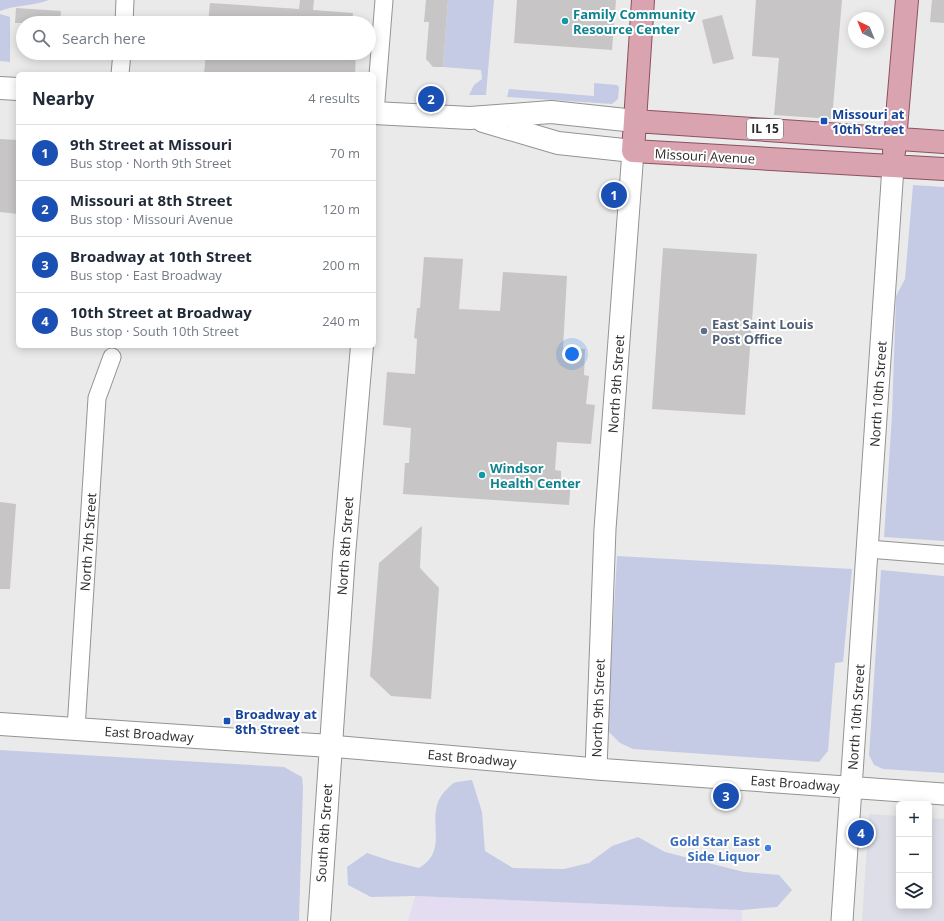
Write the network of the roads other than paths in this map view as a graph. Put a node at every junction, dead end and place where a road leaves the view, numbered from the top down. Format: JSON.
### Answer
{"nodes":[{"id":1,"x":125,"y":0,"type":"edge"},
{"id":2,"x":384,"y":0,"type":"edge"},
{"id":3,"x":643,"y":0,"type":"edge"},
{"id":4,"x":907,"y":0,"type":"edge"},
{"id":5,"x":124,"y":16,"type":"edge"},
{"id":6,"x":121,"y":60,"type":"edge"},
{"id":7,"x":120,"y":72,"type":"edge"},
{"id":8,"x":0,"y":88,"type":"edge"},
{"id":9,"x":16,"y":89,"type":"edge"},
{"id":10,"x":376,"y":94,"type":"edge"},
{"id":11,"x":376,"y":118,"type":"edge"},
{"id":12,"x":470,"y":118,"type":"junction"},
{"id":13,"x":635,"y":120,"type":"junction"},
{"id":14,"x":895,"y":137,"type":"junction"},
{"id":15,"x":944,"y":142,"type":"edge"},
{"id":16,"x":633,"y":152,"type":"junction"},
{"id":17,"x":893,"y":167,"type":"junction"},
{"id":18,"x":944,"y":169,"type":"edge"},
{"id":19,"x":362,"y":348,"type":"edge"},
{"id":20,"x":112,"y":357,"type":"dead end"},
{"id":21,"x":868,"y":549,"type":"junction"},
{"id":22,"x":944,"y":555,"type":"edge"},
{"id":23,"x":0,"y":724,"type":"edge"},
{"id":24,"x":76,"y":729,"type":"junction"},
{"id":25,"x":330,"y":746,"type":"junction"},
{"id":26,"x":596,"y":769,"type":"junction"},
{"id":27,"x":850,"y":788,"type":"junction"},
{"id":28,"x":944,"y":794,"type":"edge"},
{"id":29,"x":319,"y":921,"type":"edge"},
{"id":30,"x":842,"y":921,"type":"edge"}],
"edges":[{"from":1,"to":5,"type":"street"},
{"from":2,"to":10,"type":"street"},
{"from":3,"to":13,"type":"main road","name":"North 9th Street"},
{"from":4,"to":14,"type":"main road","name":"North 10th Street"},
{"from":6,"to":7,"type":"street"},
{"from":8,"to":9,"type":"main road"},
{"from":11,"to":12,"type":"main road","name":"Missouri Avenue"},
{"from":12,"to":13,"type":"main road","name":"Missouri Avenue"},
{"from":12,"to":16,"type":"main road","name":"Missouri Avenue"},
{"from":13,"to":14,"type":"main road","name":"Missouri Avenue","number":"IL 15"},
{"from":13,"to":16,"type":"main road","name":"North 9th Street"},
{"from":14,"to":15,"type":"main road","name":"Missouri Avenue","number":"IL 15"},
{"from":14,"to":17,"type":"main road","name":"North 10th Street"},
{"from":16,"to":17,"type":"main road","name":"Missouri Avenue"},
{"from":16,"to":26,"type":"street","name":"North 9th Street"},
{"from":17,"to":18,"type":"main road","name":"Missouri Avenue"},
{"from":17,"to":21,"type":"street","name":"North 10th Street"},
{"from":19,"to":25,"type":"main road","name":"North 8th Street"},
{"from":20,"to":24,"type":"street","name":"North 7th Street"},
{"from":21,"to":22,"type":"street"},
{"from":21,"to":27,"type":"street","name":"North 10th Street"},
{"from":23,"to":24,"type":"main road","name":"East Broadway"},
{"from":24,"to":25,"type":"main road","name":"East Broadway"},
{"from":25,"to":26,"type":"street","name":"East Broadway"},
{"from":25,"to":29,"type":"main road","name":"South 8th Street"},
{"from":26,"to":27,"type":"street","name":"East Broadway"},
{"from":27,"to":28,"type":"street","name":"East Broadway"},
{"from":27,"to":30,"type":"street","name":"North 10th Street"}]}
